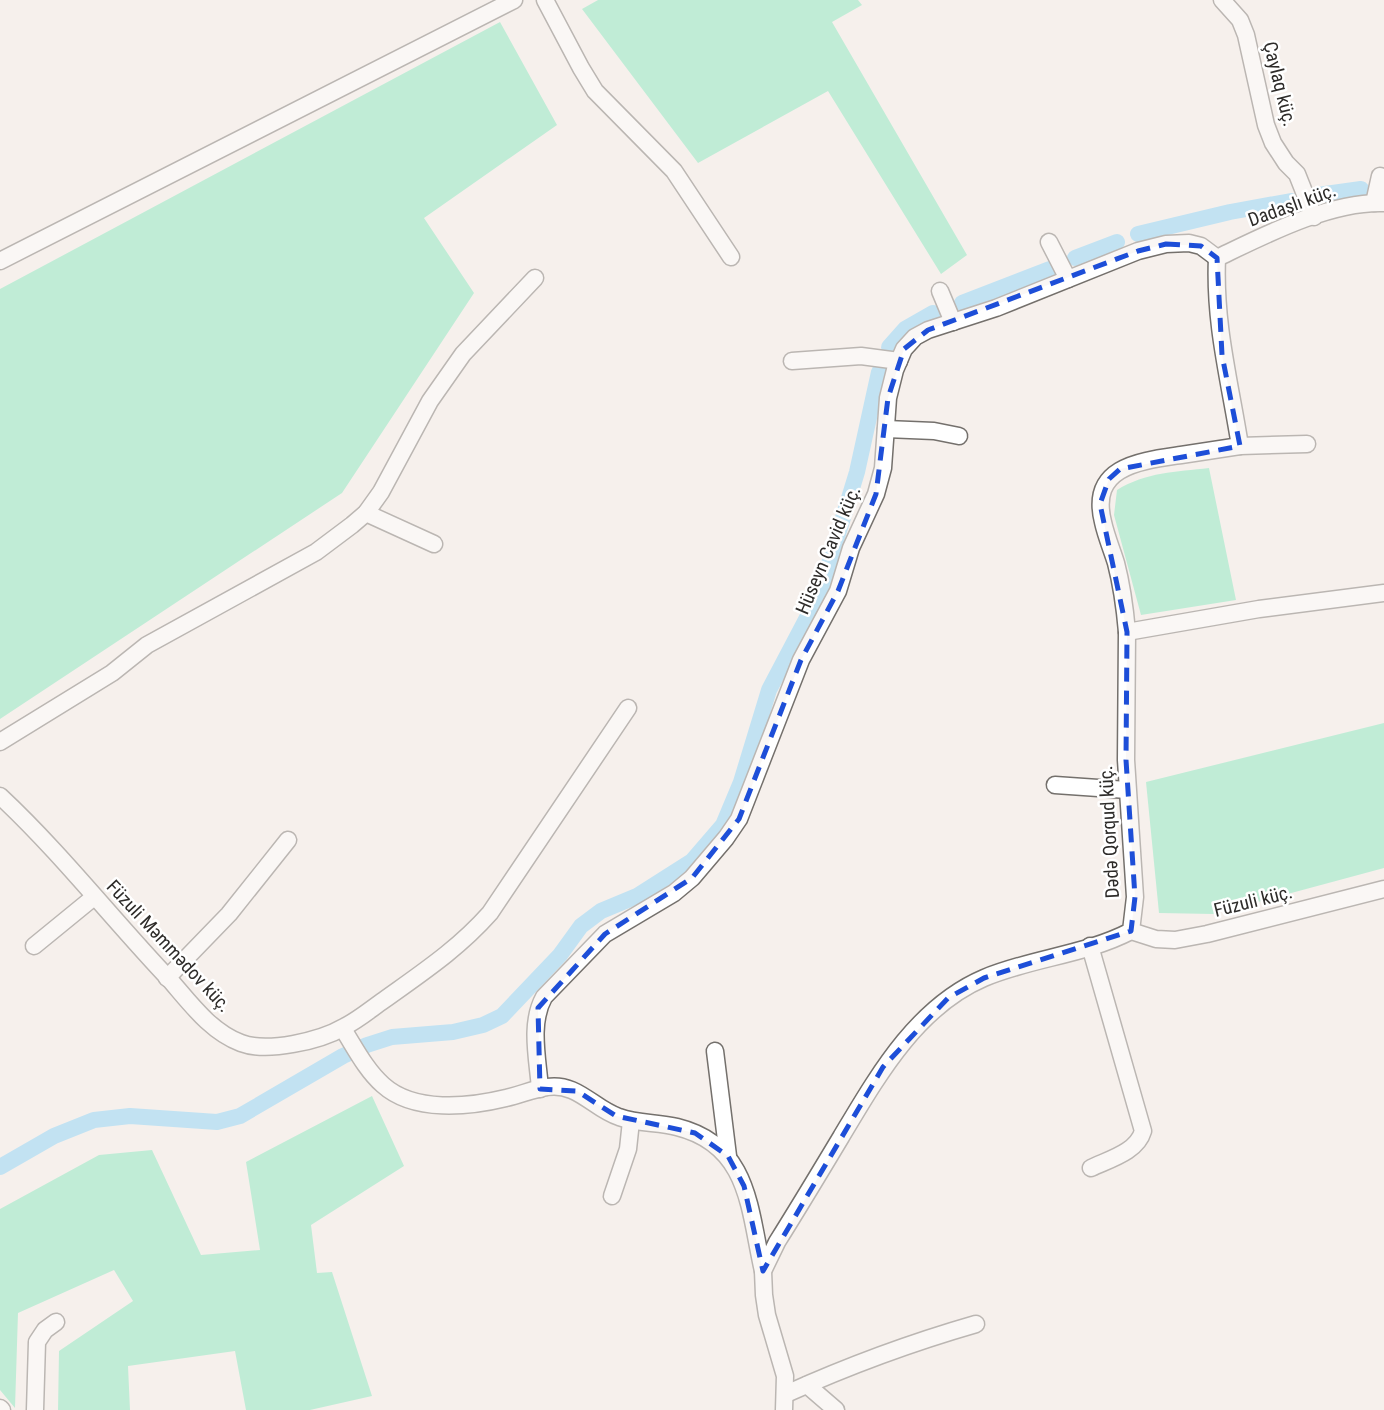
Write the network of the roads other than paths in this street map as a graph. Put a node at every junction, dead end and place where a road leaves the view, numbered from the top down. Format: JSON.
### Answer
{"nodes":[{"id":1,"x":514,"y":0,"type":"edge"},
{"id":2,"x":545,"y":0,"type":"edge"},
{"id":3,"x":1222,"y":0,"type":"edge"},
{"id":4,"x":1380,"y":176,"type":"dead end"},
{"id":5,"x":1379,"y":203,"type":"edge"},
{"id":6,"x":1314,"y":217,"type":"junction"},
{"id":7,"x":1049,"y":242,"type":"dead end"},
{"id":8,"x":731,"y":257,"type":"dead end"},
{"id":9,"x":1217,"y":258,"type":"junction"},
{"id":10,"x":0,"y":261,"type":"edge"},
{"id":11,"x":535,"y":278,"type":"dead end"},
{"id":12,"x":1068,"y":279,"type":"junction"},
{"id":13,"x":940,"y":291,"type":"dead end"},
{"id":14,"x":953,"y":322,"type":"junction"},
{"id":15,"x":792,"y":361,"type":"dead end"},
{"id":16,"x":899,"y":361,"type":"junction"},
{"id":17,"x":886,"y":429,"type":"junction"},
{"id":18,"x":959,"y":436,"type":"dead end"},
{"id":19,"x":1307,"y":444,"type":"dead end"},
{"id":20,"x":1240,"y":446,"type":"junction"},
{"id":21,"x":366,"y":513,"type":"junction"},
{"id":22,"x":434,"y":544,"type":"dead end"},
{"id":23,"x":1384,"y":593,"type":"edge"},
{"id":24,"x":1127,"y":632,"type":"junction"},
{"id":25,"x":628,"y":708,"type":"dead end"},
{"id":26,"x":0,"y":742,"type":"edge"},
{"id":27,"x":1055,"y":785,"type":"dead end"},
{"id":28,"x":1127,"y":790,"type":"junction"},
{"id":29,"x":0,"y":796,"type":"edge"},
{"id":30,"x":288,"y":840,"type":"dead end"},
{"id":31,"x":1384,"y":889,"type":"edge"},
{"id":32,"x":94,"y":897,"type":"junction"},
{"id":33,"x":1131,"y":931,"type":"junction"},
{"id":34,"x":34,"y":946,"type":"dead end"},
{"id":35,"x":1090,"y":946,"type":"junction"},
{"id":36,"x":167,"y":978,"type":"junction"},
{"id":37,"x":342,"y":1029,"type":"junction"},
{"id":38,"x":715,"y":1051,"type":"dead end"},
{"id":39,"x":540,"y":1089,"type":"junction"},
{"id":40,"x":631,"y":1121,"type":"junction"},
{"id":41,"x":727,"y":1156,"type":"junction"},
{"id":42,"x":1091,"y":1168,"type":"dead end"},
{"id":43,"x":612,"y":1196,"type":"dead end"},
{"id":44,"x":764,"y":1271,"type":"junction"},
{"id":45,"x":56,"y":1322,"type":"dead end"},
{"id":46,"x":976,"y":1324,"type":"dead end"},
{"id":47,"x":807,"y":1385,"type":"junction"},
{"id":48,"x":785,"y":1402,"type":"edge"},
{"id":49,"x":35,"y":1410,"type":"edge"},
{"id":50,"x":836,"y":1410,"type":"edge"}],
"edges":[{"from":1,"to":10,"type":"street"},
{"from":2,"to":8,"type":"street"},
{"from":3,"to":6,"type":"street","name":"Çaylaq küç."},
{"from":4,"to":5,"type":"street"},
{"from":5,"to":6,"type":"street","name":"Dadaşlı küç."},
{"from":6,"to":9,"type":"street","name":"Dadaşlı küç."},
{"from":7,"to":12,"type":"street"},
{"from":9,"to":12,"type":"street","name":"Hüseyn Cavid küç."},
{"from":9,"to":20,"type":"street"},
{"from":11,"to":21,"type":"street"},
{"from":12,"to":14,"type":"street","name":"Hüseyn Cavid küç."},
{"from":13,"to":14,"type":"street"},
{"from":14,"to":16,"type":"street","name":"Hüseyn Cavid küç."},
{"from":15,"to":16,"type":"street"},
{"from":16,"to":17,"type":"street","name":"Hüseyn Cavid küç."},
{"from":17,"to":18,"type":"street"},
{"from":17,"to":39,"type":"street","name":"Hüseyn Cavid küç."},
{"from":19,"to":20,"type":"street"},
{"from":20,"to":24,"type":"street","name":"Dədə Qorqud küç."},
{"from":21,"to":22,"type":"street"},
{"from":21,"to":26,"type":"street"},
{"from":23,"to":24,"type":"street"},
{"from":24,"to":28,"type":"street","name":"Dədə Qorqud küç."},
{"from":25,"to":37,"type":"street","name":"Füzuli Məmmədov küç."},
{"from":27,"to":28,"type":"street"},
{"from":28,"to":33,"type":"street","name":"Dədə Qorqud küç."},
{"from":29,"to":32,"type":"street","name":"Füzuli Məmmədov küç."},
{"from":30,"to":36,"type":"street"},
{"from":31,"to":33,"type":"street","name":"Füzuli küç."},
{"from":32,"to":34,"type":"street"},
{"from":32,"to":36,"type":"street","name":"Füzuli Məmmədov küç."},
{"from":33,"to":35,"type":"street"},
{"from":35,"to":42,"type":"street"},
{"from":35,"to":44,"type":"street"},
{"from":36,"to":37,"type":"street","name":"Füzuli Məmmədov küç."},
{"from":37,"to":39,"type":"street"},
{"from":38,"to":41,"type":"street"},
{"from":39,"to":40,"type":"street"},
{"from":40,"to":41,"type":"street"},
{"from":40,"to":43,"type":"street"},
{"from":41,"to":44,"type":"street"},
{"from":44,"to":48,"type":"street"},
{"from":45,"to":49,"type":"street"},
{"from":46,"to":47,"type":"street"},
{"from":47,"to":48,"type":"street"},
{"from":47,"to":50,"type":"street"}]}
